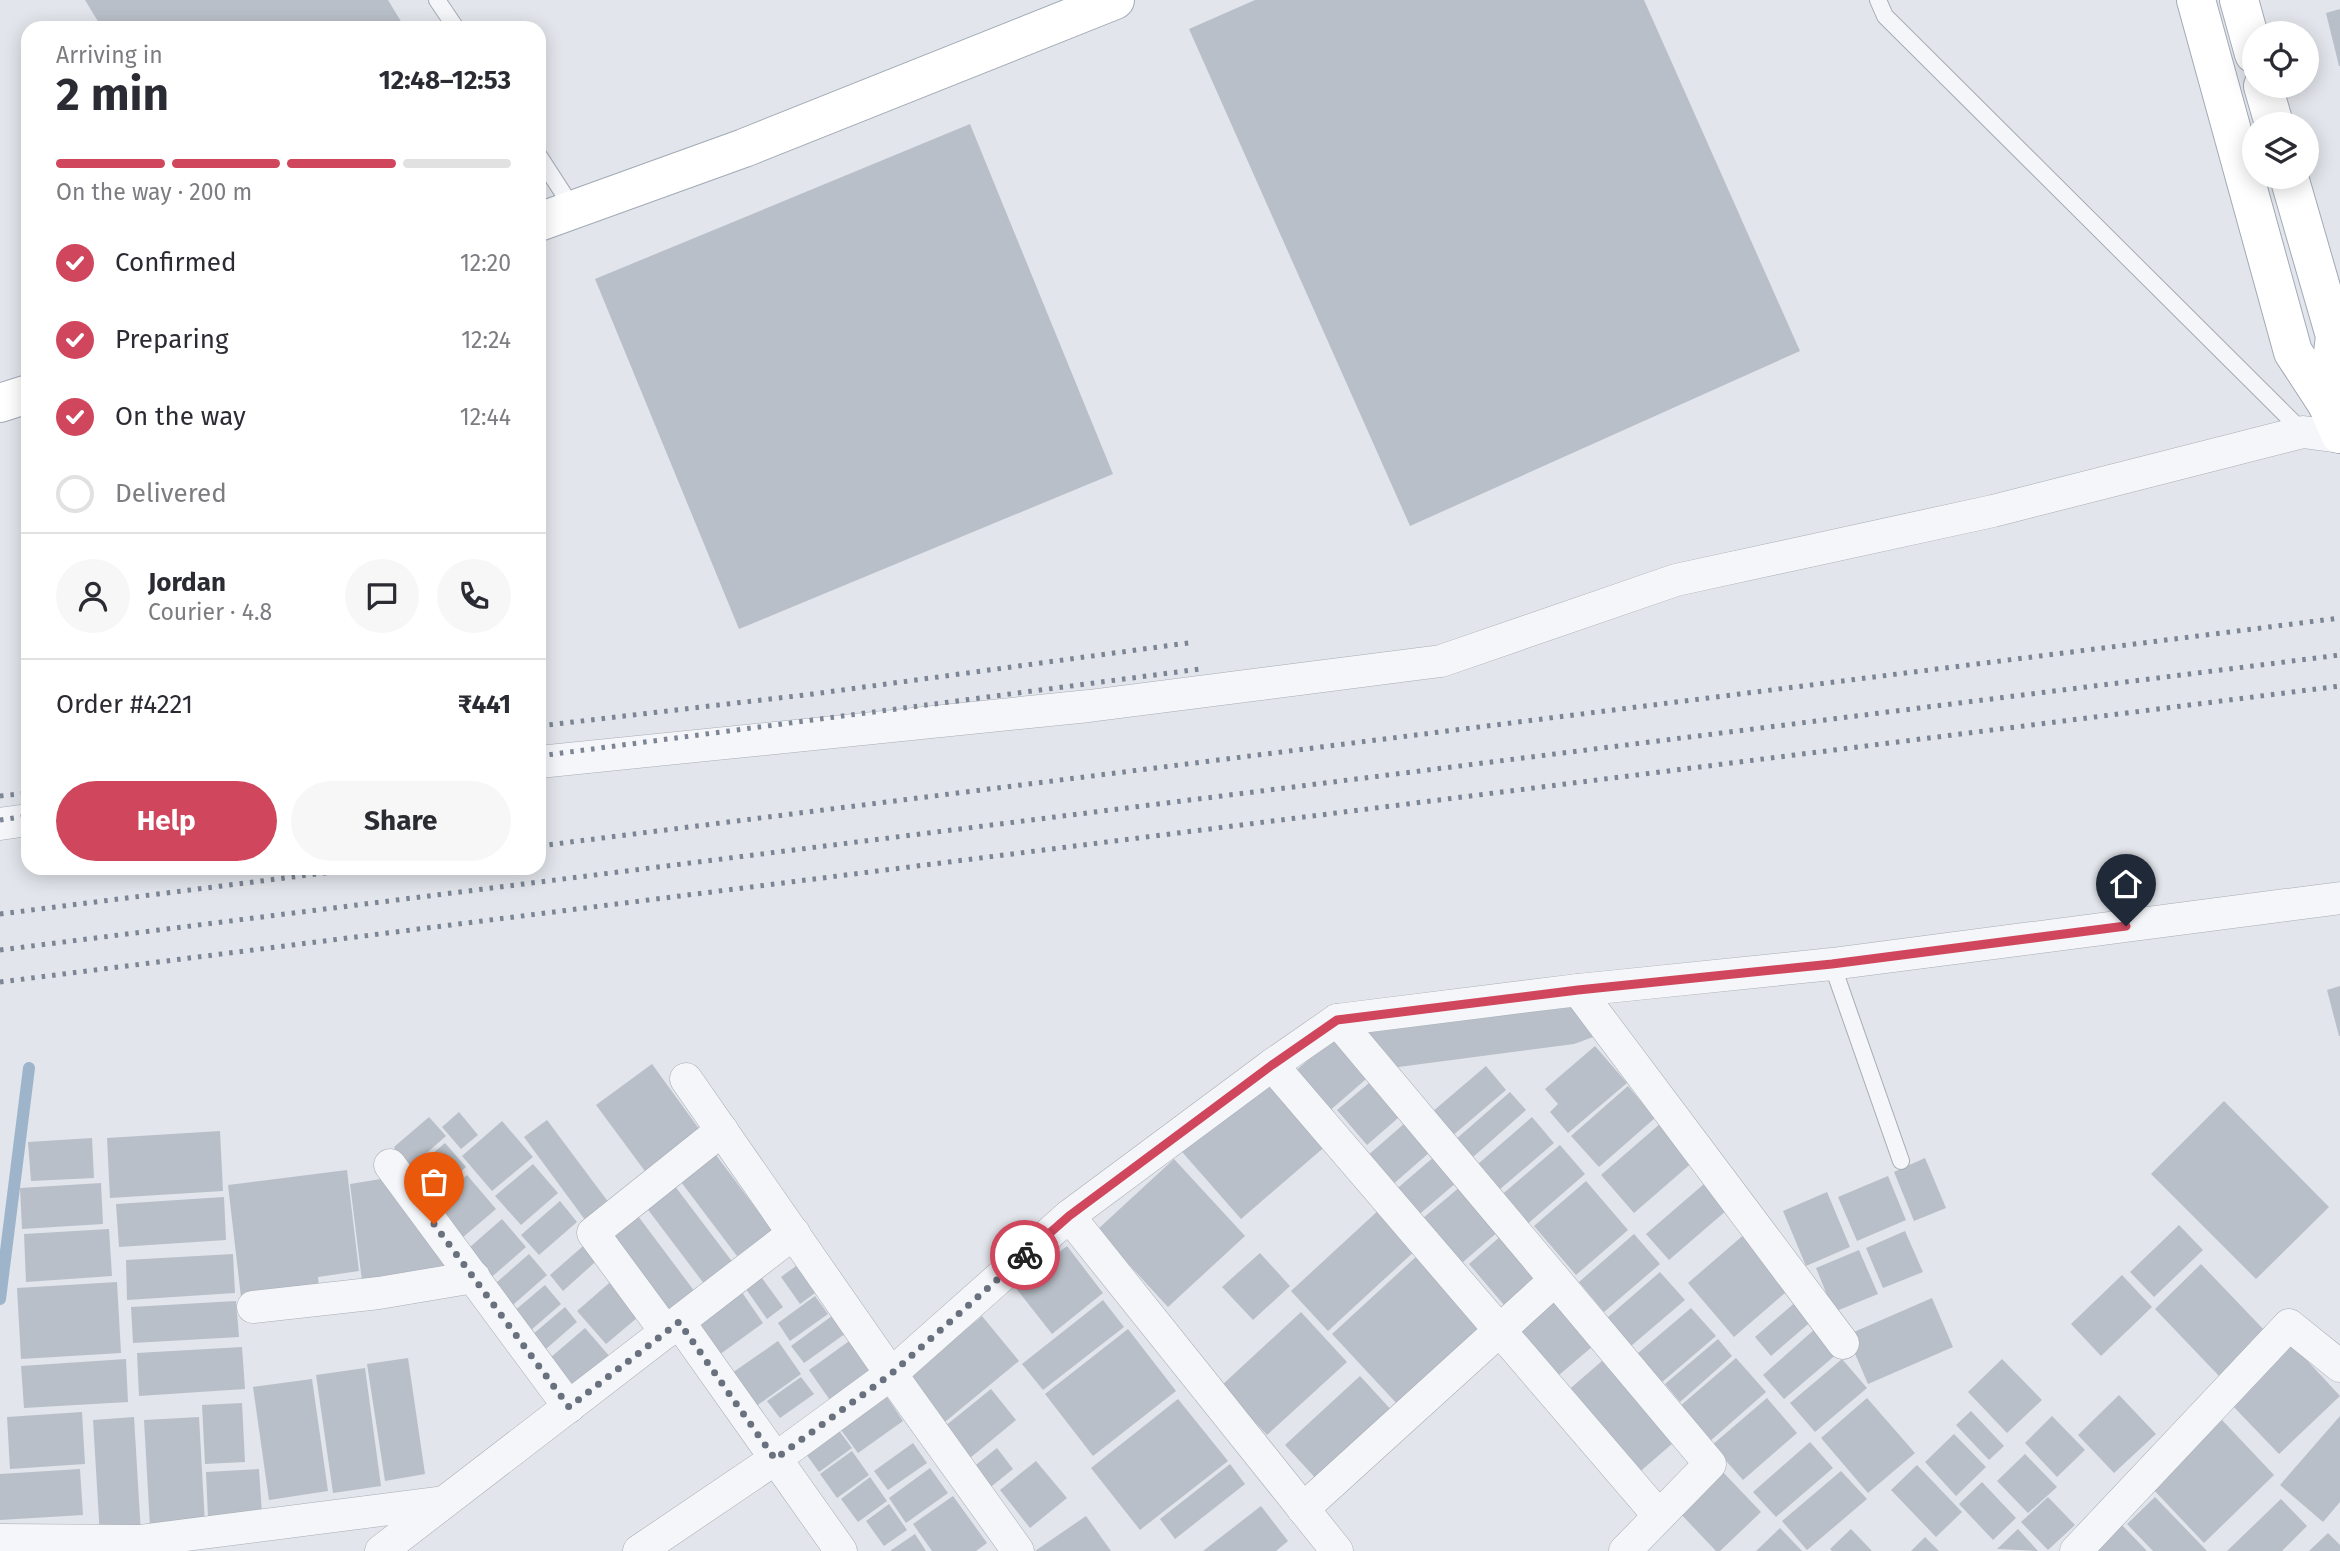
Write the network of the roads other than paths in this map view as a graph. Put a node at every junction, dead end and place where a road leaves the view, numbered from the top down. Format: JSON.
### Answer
{"nodes":[{"id":1,"x":438,"y":0,"type":"edge"},
{"id":2,"x":1115,"y":0,"type":"edge"},
{"id":3,"x":1878,"y":0,"type":"edge"},
{"id":4,"x":2196,"y":0,"type":"edge"},
{"id":5,"x":2238,"y":0,"type":"edge"},
{"id":6,"x":452,"y":21,"type":"edge"},
{"id":7,"x":2244,"y":21,"type":"edge"},
{"id":8,"x":546,"y":167,"type":"edge"},
{"id":9,"x":2292,"y":189,"type":"edge"},
{"id":10,"x":574,"y":210,"type":"junction"},
{"id":11,"x":546,"y":220,"type":"edge"},
{"id":12,"x":21,"y":396,"type":"edge"},
{"id":13,"x":0,"y":403,"type":"edge"},
{"id":14,"x":2327,"y":427,"type":"edge"},
{"id":15,"x":546,"y":761,"type":"edge"},
{"id":16,"x":21,"y":822,"type":"edge"},
{"id":17,"x":0,"y":824,"type":"edge"},
{"id":18,"x":2340,"y":898,"type":"edge"},
{"id":19,"x":1832,"y":964,"type":"junction"},
{"id":20,"x":1578,"y":990,"type":"junction"},
{"id":21,"x":1337,"y":1020,"type":"junction"},
{"id":22,"x":1272,"y":1065,"type":"junction"},
{"id":23,"x":686,"y":1079,"type":"dead end"},
{"id":24,"x":722,"y":1130,"type":"junction"},
{"id":25,"x":1901,"y":1161,"type":"dead end"},
{"id":26,"x":390,"y":1164,"type":"dead end"},
{"id":27,"x":1069,"y":1216,"type":"junction"},
{"id":28,"x":794,"y":1233,"type":"junction"},
{"id":29,"x":474,"y":1278,"type":"junction"},
{"id":30,"x":1555,"y":1280,"type":"junction"},
{"id":31,"x":253,"y":1307,"type":"dead end"},
{"id":32,"x":673,"y":1327,"type":"junction"},
{"id":33,"x":1500,"y":1330,"type":"junction"},
{"id":34,"x":1843,"y":1343,"type":"dead end"},
{"id":35,"x":2340,"y":1366,"type":"edge"},
{"id":36,"x":891,"y":1374,"type":"junction"},
{"id":37,"x":569,"y":1407,"type":"junction"},
{"id":38,"x":775,"y":1459,"type":"junction"},
{"id":39,"x":444,"y":1502,"type":"junction"},
{"id":40,"x":1303,"y":1509,"type":"junction"},
{"id":41,"x":1659,"y":1516,"type":"junction"},
{"id":42,"x":0,"y":1540,"type":"edge"},
{"id":43,"x":143,"y":1546,"type":"edge"},
{"id":44,"x":381,"y":1551,"type":"edge"},
{"id":45,"x":639,"y":1551,"type":"edge"},
{"id":46,"x":841,"y":1551,"type":"edge"},
{"id":47,"x":1017,"y":1551,"type":"edge"},
{"id":48,"x":1337,"y":1551,"type":"edge"},
{"id":49,"x":1625,"y":1551,"type":"edge"},
{"id":50,"x":2076,"y":1551,"type":"edge"}],
"edges":[{"from":1,"to":6,"type":"lane"},
{"from":2,"to":10,"type":"main road"},
{"from":3,"to":14,"type":"lane"},
{"from":4,"to":14,"type":"main road"},
{"from":5,"to":7,"type":"main road"},
{"from":8,"to":10,"type":"lane"},
{"from":9,"to":14,"type":"main road"},
{"from":10,"to":11,"type":"main road"},
{"from":12,"to":13,"type":"main road"},
{"from":14,"to":15,"type":"street"},
{"from":16,"to":17,"type":"street"},
{"from":18,"to":19,"type":"street"},
{"from":19,"to":20,"type":"street"},
{"from":19,"to":25,"type":"lane"},
{"from":20,"to":21,"type":"street"},
{"from":20,"to":34,"type":"street"},
{"from":21,"to":22,"type":"street"},
{"from":21,"to":30,"type":"street"},
{"from":22,"to":27,"type":"street"},
{"from":22,"to":33,"type":"street"},
{"from":23,"to":24,"type":"street"},
{"from":24,"to":28,"type":"street"},
{"from":24,"to":32,"type":"street"},
{"from":26,"to":29,"type":"street"},
{"from":27,"to":36,"type":"street"},
{"from":27,"to":40,"type":"street"},
{"from":28,"to":32,"type":"street"},
{"from":28,"to":36,"type":"street"},
{"from":29,"to":31,"type":"street"},
{"from":29,"to":37,"type":"street"},
{"from":30,"to":33,"type":"street"},
{"from":30,"to":41,"type":"street"},
{"from":32,"to":37,"type":"street"},
{"from":32,"to":38,"type":"street"},
{"from":33,"to":40,"type":"street"},
{"from":33,"to":41,"type":"street"},
{"from":35,"to":50,"type":"street"},
{"from":36,"to":38,"type":"street"},
{"from":36,"to":47,"type":"street"},
{"from":37,"to":39,"type":"street"},
{"from":38,"to":45,"type":"street"},
{"from":38,"to":46,"type":"street"},
{"from":39,"to":43,"type":"street"},
{"from":39,"to":44,"type":"street"},
{"from":40,"to":48,"type":"street"},
{"from":41,"to":49,"type":"street"},
{"from":42,"to":43,"type":"street"}]}
